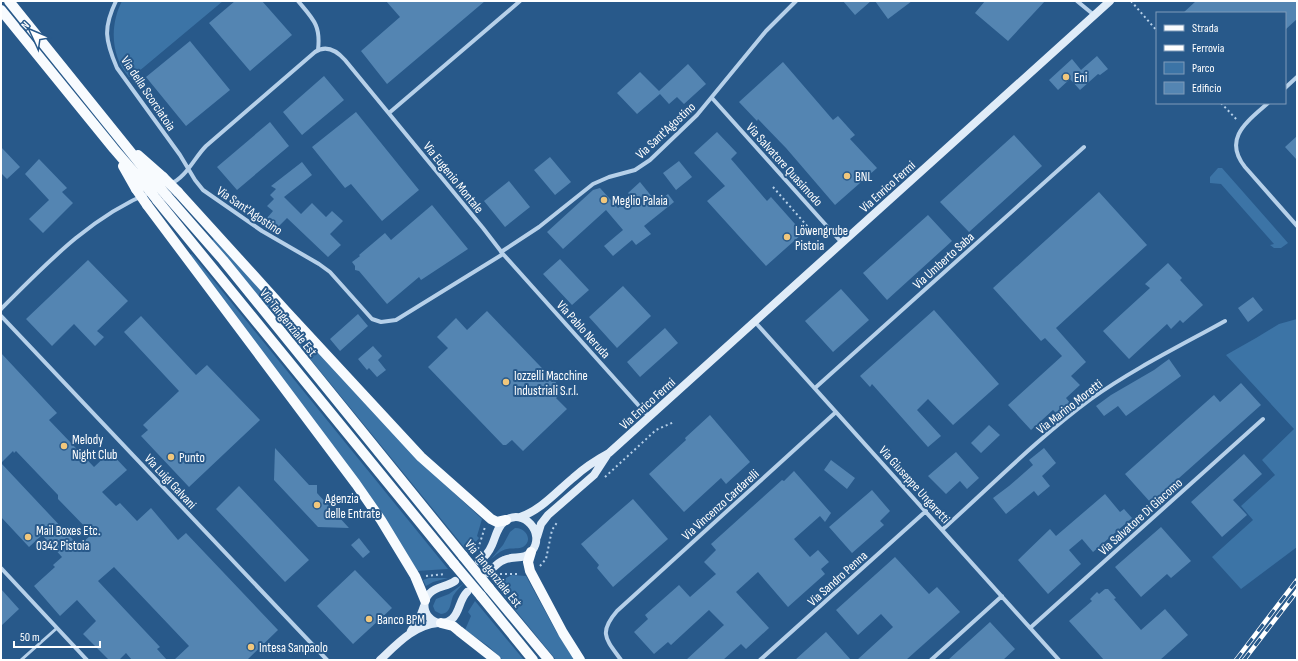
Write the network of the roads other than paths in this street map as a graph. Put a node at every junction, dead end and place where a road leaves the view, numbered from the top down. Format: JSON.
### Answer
{"nodes":[{"id":1,"x":9,"y":1,"type":"edge"},
{"id":2,"x":116,"y":1,"type":"edge"},
{"id":3,"x":298,"y":1,"type":"edge"},
{"id":4,"x":520,"y":1,"type":"edge"},
{"id":5,"x":796,"y":1,"type":"edge"},
{"id":6,"x":1077,"y":1,"type":"edge"},
{"id":7,"x":1110,"y":1,"type":"edge"},
{"id":8,"x":1,"y":10,"type":"edge"},
{"id":9,"x":1094,"y":16,"type":"junction"},
{"id":10,"x":318,"y":50,"type":"junction"},
{"id":11,"x":1297,"y":77,"type":"edge"},
{"id":12,"x":1286,"y":87,"type":"edge"},
{"id":13,"x":712,"y":98,"type":"junction"},
{"id":14,"x":1267,"y":104,"type":"edge"},
{"id":15,"x":389,"y":113,"type":"junction"},
{"id":16,"x":118,"y":146,"type":"junction"},
{"id":17,"x":1084,"y":146,"type":"dead end"},
{"id":18,"x":188,"y":168,"type":"junction"},
{"id":19,"x":150,"y":183,"type":"junction"},
{"id":20,"x":1297,"y":226,"type":"edge"},
{"id":21,"x":842,"y":243,"type":"junction"},
{"id":22,"x":502,"y":253,"type":"junction"},
{"id":23,"x":1,"y":309,"type":"edge"},
{"id":24,"x":1,"y":316,"type":"edge"},
{"id":25,"x":1225,"y":321,"type":"dead end"},
{"id":26,"x":755,"y":322,"type":"junction"},
{"id":27,"x":815,"y":388,"type":"junction"},
{"id":28,"x":836,"y":412,"type":"junction"},
{"id":29,"x":649,"y":417,"type":"junction"},
{"id":30,"x":1263,"y":419,"type":"dead end"},
{"id":31,"x":609,"y":453,"type":"junction"},
{"id":32,"x":926,"y":511,"type":"junction"},
{"id":33,"x":520,"y":517,"type":"junction"},
{"id":34,"x":506,"y":520,"type":"junction"},
{"id":35,"x":942,"y":530,"type":"junction"},
{"id":36,"x":537,"y":539,"type":"junction"},
{"id":37,"x":531,"y":552,"type":"junction"},
{"id":38,"x":479,"y":561,"type":"dead end"},
{"id":39,"x":1,"y":568,"type":"edge"},
{"id":40,"x":491,"y":574,"type":"road end"},
{"id":41,"x":455,"y":581,"type":"dead end"},
{"id":42,"x":466,"y":592,"type":"dead end"},
{"id":43,"x":1002,"y":596,"type":"junction"},
{"id":44,"x":424,"y":603,"type":"junction"},
{"id":45,"x":441,"y":623,"type":"junction"},
{"id":46,"x":57,"y":628,"type":"junction"},
{"id":47,"x":1030,"y":628,"type":"junction"},
{"id":48,"x":410,"y":633,"type":"junction"},
{"id":49,"x":21,"y":660,"type":"edge"},
{"id":50,"x":87,"y":660,"type":"edge"},
{"id":51,"x":327,"y":660,"type":"edge"},
{"id":52,"x":380,"y":660,"type":"edge"},
{"id":53,"x":496,"y":660,"type":"edge"},
{"id":54,"x":533,"y":660,"type":"edge"},
{"id":55,"x":549,"y":660,"type":"edge"},
{"id":56,"x":580,"y":660,"type":"edge"},
{"id":57,"x":621,"y":660,"type":"edge"},
{"id":58,"x":760,"y":660,"type":"edge"},
{"id":59,"x":931,"y":660,"type":"edge"},
{"id":60,"x":1059,"y":660,"type":"edge"}],
"edges":[{"from":1,"to":16,"type":"main road","name":"Via Tangenziale Est"},
{"from":2,"to":18,"type":"street","name":"Via della Scorciatoia"},
{"from":3,"to":10,"type":"street"},
{"from":4,"to":15,"type":"street"},
{"from":5,"to":13,"type":"street","name":"Via Sant'Agostino"},
{"from":6,"to":9,"type":"street"},
{"from":7,"to":9,"type":"street","name":"Via Enrico Fermi"},
{"from":8,"to":16,"type":"main road","name":"Via Tangenziale Est"},
{"from":9,"to":21,"type":"street","name":"Via Enrico Fermi"},
{"from":10,"to":15,"type":"street","name":"Via Eugenio Montale"},
{"from":10,"to":18,"type":"street"},
{"from":11,"to":12,"type":"street"},
{"from":13,"to":21,"type":"street","name":"Via Salvatore Quasimodo"},
{"from":13,"to":22,"type":"street","name":"Via Sant'Agostino"},
{"from":14,"to":20,"type":"street"},
{"from":15,"to":22,"type":"street","name":"Via Eugenio Montale"},
{"from":16,"to":19,"type":"main road","name":"Via Tangenziale Est"},
{"from":16,"to":19,"type":"main road"},
{"from":17,"to":27,"type":"street","name":"Via Umberto Saba"},
{"from":18,"to":22,"type":"street","name":"Via Sant'Agostino"},
{"from":18,"to":23,"type":"street"},
{"from":19,"to":34,"type":"main road","bridge":true},
{"from":19,"to":44,"type":"main road","bridge":true},
{"from":19,"to":54,"type":"main road","name":"Via Tangenziale Est","bridge":true},
{"from":19,"to":55,"type":"main road","name":"Via Tangenziale Est","bridge":true},
{"from":21,"to":26,"type":"street","name":"Via Enrico Fermi"},
{"from":22,"to":29,"type":"street","name":"Via Pablo Neruda"},
{"from":24,"to":51,"type":"street","name":"Via Luigi Galvani"},
{"from":25,"to":35,"type":"street","name":"Via Marino Moretti"},
{"from":26,"to":27,"type":"street","name":"Via Giuseppe Ungaretti"},
{"from":26,"to":29,"type":"street","name":"Via Enrico Fermi"},
{"from":27,"to":28,"type":"street","name":"Via Giuseppe Ungaretti"},
{"from":28,"to":32,"type":"street","name":"Via Giuseppe Ungaretti"},
{"from":28,"to":57,"type":"street","name":"Via Vincenzo Cardarelli"},
{"from":29,"to":31,"type":"street","name":"Via Enrico Fermi"},
{"from":30,"to":47,"type":"street","name":"Via Salvatore Di Giacomo"},
{"from":31,"to":33,"type":"street","name":"Via Enrico Fermi"},
{"from":31,"to":36,"type":"street","name":"Via Enrico Fermi"},
{"from":32,"to":35,"type":"street","name":"Via Giuseppe Ungaretti"},
{"from":32,"to":58,"type":"street","name":"Via Sandro Penna"},
{"from":33,"to":34,"type":"street","name":"Via Enrico Fermi"},
{"from":33,"to":36,"type":"street"},
{"from":34,"to":38,"type":"street"},
{"from":35,"to":43,"type":"street","name":"Via Giuseppe Ungaretti"},
{"from":36,"to":37,"type":"street","name":"Via Enrico Fermi"},
{"from":37,"to":40,"type":"street"},
{"from":37,"to":56,"type":"main road"},
{"from":39,"to":46,"type":"street"},
{"from":41,"to":44,"type":"street"},
{"from":42,"to":45,"type":"street"},
{"from":43,"to":47,"type":"street","name":"Via Giuseppe Ungaretti"},
{"from":43,"to":59,"type":"street"},
{"from":44,"to":45,"type":"street"},
{"from":44,"to":48,"type":"street"},
{"from":45,"to":48,"type":"street"},
{"from":45,"to":53,"type":"main road"},
{"from":46,"to":49,"type":"lane"},
{"from":46,"to":50,"type":"street"},
{"from":47,"to":60,"type":"street","name":"Via Giuseppe Ungaretti"},
{"from":48,"to":52,"type":"street"}]}
